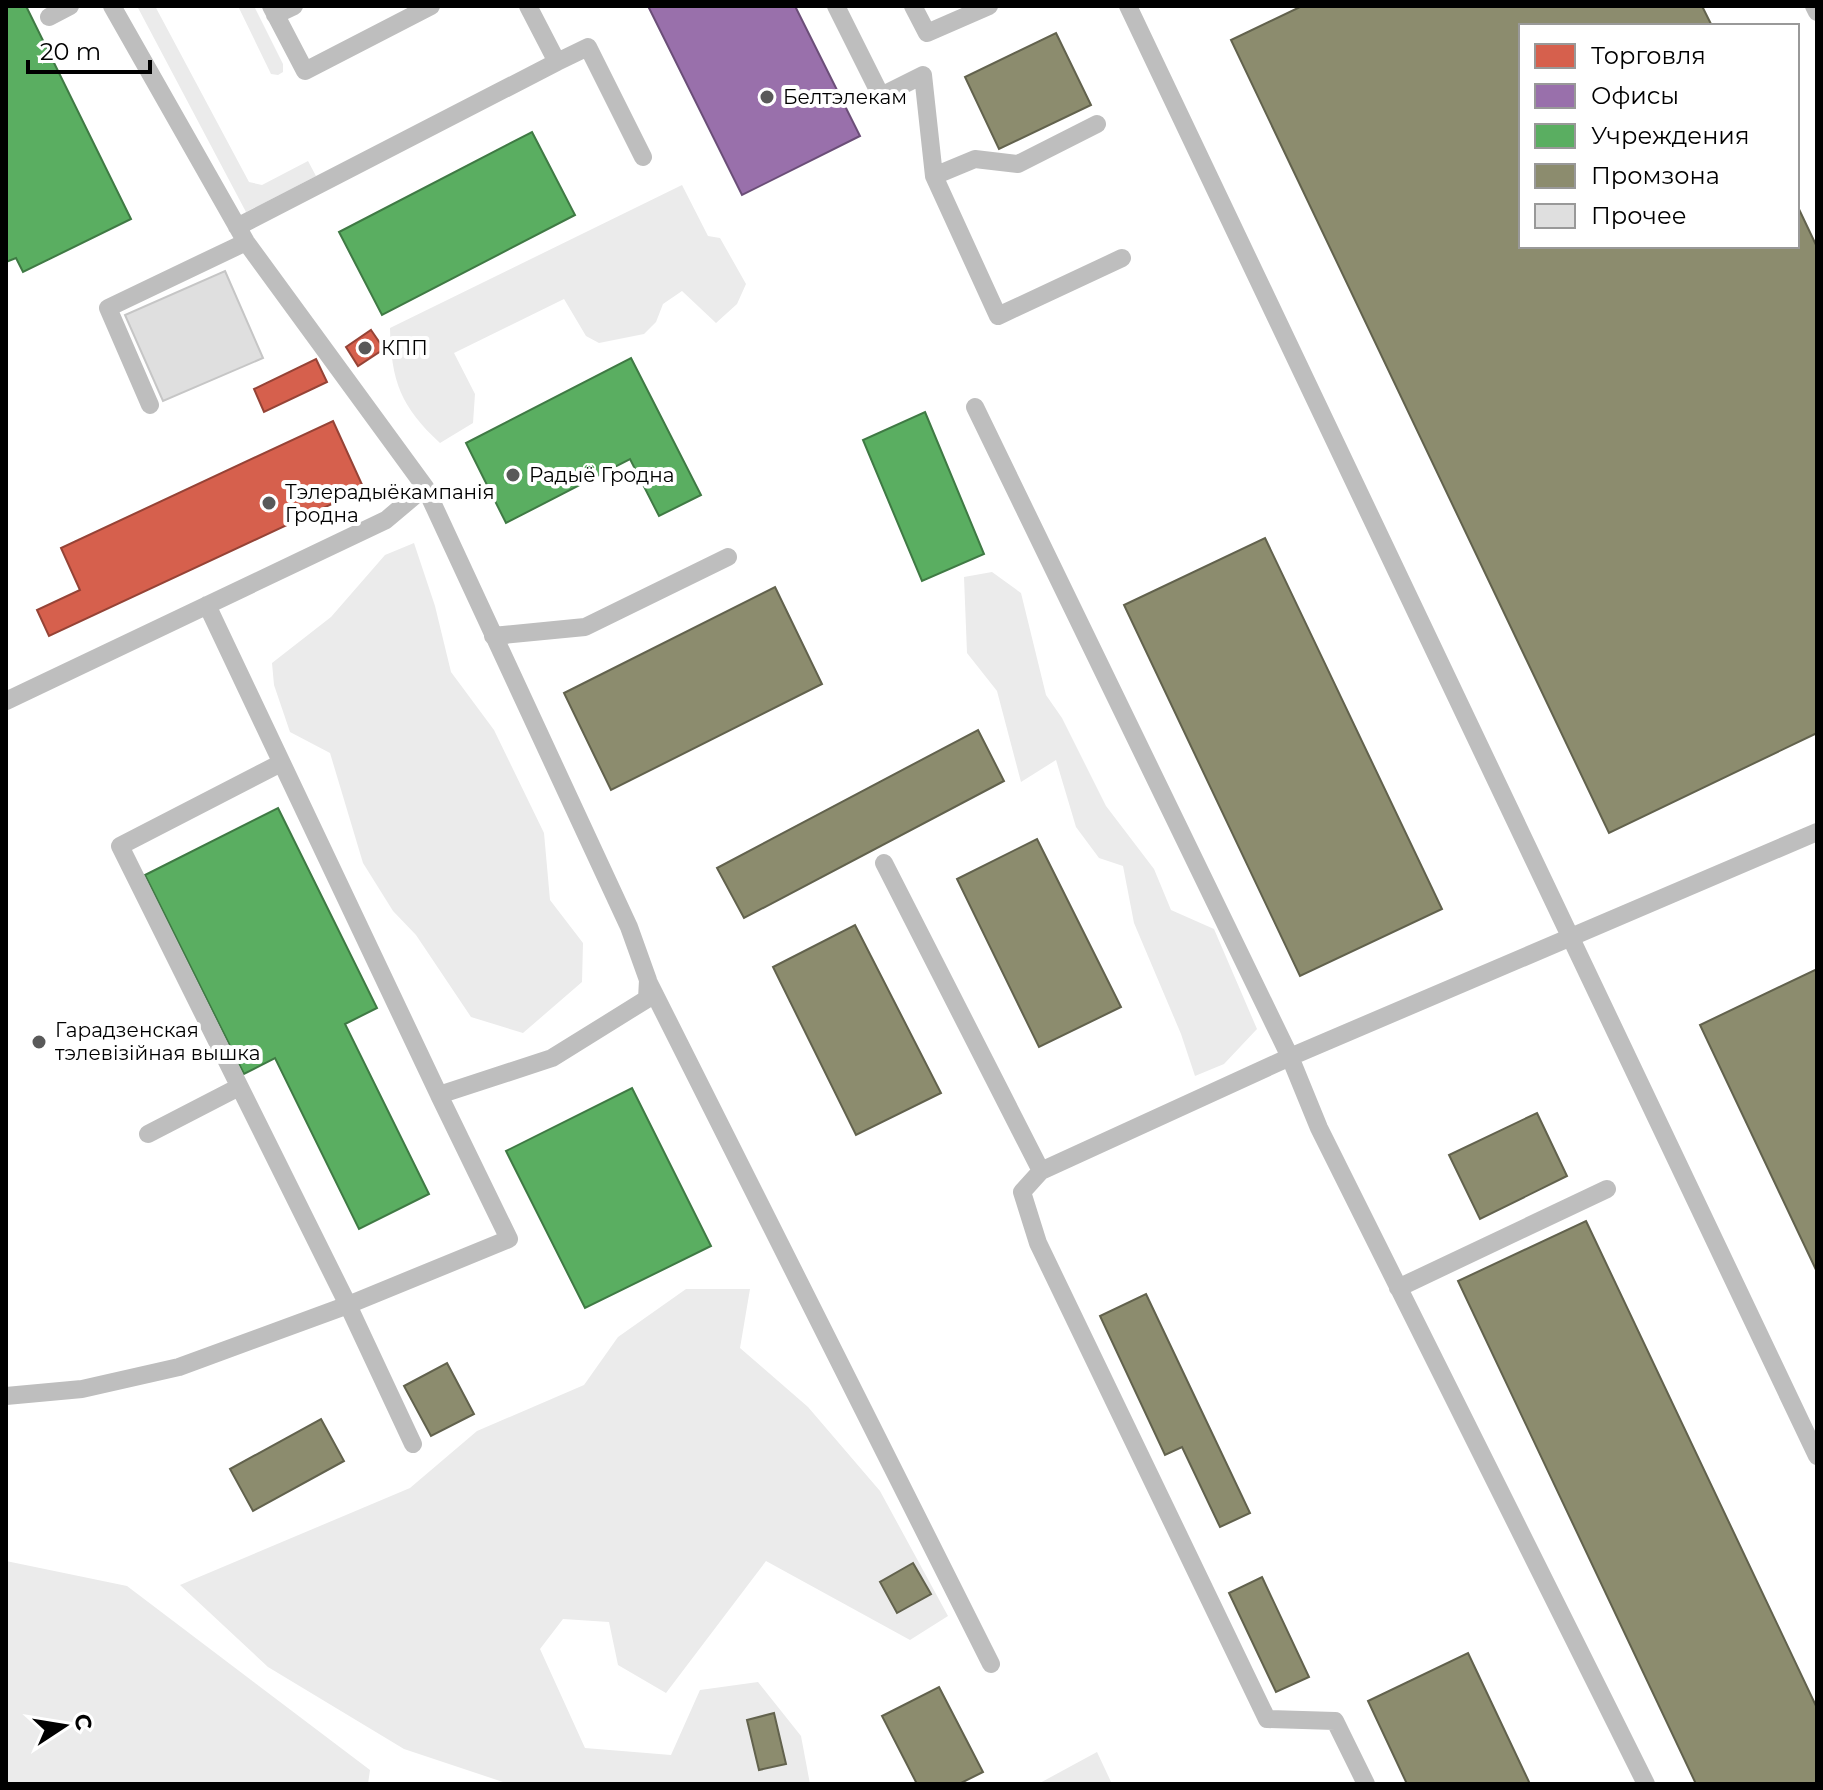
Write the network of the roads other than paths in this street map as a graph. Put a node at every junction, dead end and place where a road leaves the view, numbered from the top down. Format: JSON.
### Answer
{"nodes":[{"id":1,"x":70,"y":6,"type":"edge"},
{"id":2,"x":112,"y":6,"type":"edge"},
{"id":3,"x":294,"y":6,"type":"edge"},
{"id":4,"x":431,"y":6,"type":"edge"},
{"id":5,"x":528,"y":6,"type":"edge"},
{"id":6,"x":836,"y":6,"type":"edge"},
{"id":7,"x":913,"y":6,"type":"edge"},
{"id":8,"x":989,"y":6,"type":"edge"},
{"id":9,"x":1128,"y":6,"type":"edge"},
{"id":10,"x":1814,"y":6,"type":"edge"},
{"id":11,"x":273,"y":11,"type":"edge"},
{"id":12,"x":1817,"y":12,"type":"edge"},
{"id":13,"x":49,"y":17,"type":"dead end"},
{"id":14,"x":557,"y":62,"type":"junction"},
{"id":15,"x":1097,"y":124,"type":"dead end"},
{"id":16,"x":643,"y":157,"type":"dead end"},
{"id":17,"x":934,"y":176,"type":"junction"},
{"id":18,"x":242,"y":234,"type":"junction"},
{"id":19,"x":1122,"y":258,"type":"dead end"},
{"id":20,"x":150,"y":405,"type":"dead end"},
{"id":21,"x":975,"y":407,"type":"dead end"},
{"id":22,"x":425,"y":487,"type":"junction"},
{"id":23,"x":728,"y":557,"type":"dead end"},
{"id":24,"x":207,"y":605,"type":"junction"},
{"id":25,"x":493,"y":636,"type":"junction"},
{"id":26,"x":6,"y":701,"type":"edge"},
{"id":27,"x":281,"y":763,"type":"junction"},
{"id":28,"x":1817,"y":832,"type":"edge"},
{"id":29,"x":884,"y":863,"type":"dead end"},
{"id":30,"x":1569,"y":938,"type":"junction"},
{"id":31,"x":648,"y":980,"type":"junction"},
{"id":32,"x":1290,"y":1057,"type":"junction"},
{"id":33,"x":239,"y":1087,"type":"junction"},
{"id":34,"x":439,"y":1095,"type":"junction"},
{"id":35,"x":148,"y":1134,"type":"dead end"},
{"id":36,"x":1041,"y":1171,"type":"junction"},
{"id":37,"x":1607,"y":1189,"type":"dead end"},
{"id":38,"x":1398,"y":1288,"type":"junction"},
{"id":39,"x":348,"y":1305,"type":"junction"},
{"id":40,"x":6,"y":1396,"type":"edge"},
{"id":41,"x":413,"y":1444,"type":"dead end"},
{"id":42,"x":1817,"y":1456,"type":"edge"},
{"id":43,"x":991,"y":1664,"type":"dead end"},
{"id":44,"x":1366,"y":1784,"type":"edge"},
{"id":45,"x":1646,"y":1784,"type":"edge"}],
"edges":[{"from":1,"to":13,"type":"lane"},
{"from":2,"to":18,"type":"lane"},
{"from":3,"to":11,"type":"lane"},
{"from":4,"to":11,"type":"lane"},
{"from":5,"to":14,"type":"lane"},
{"from":6,"to":17,"type":"lane"},
{"from":7,"to":8,"type":"lane"},
{"from":9,"to":30,"type":"lane"},
{"from":10,"to":12,"type":"lane"},
{"from":14,"to":16,"type":"lane"},
{"from":14,"to":18,"type":"lane"},
{"from":15,"to":17,"type":"lane"},
{"from":17,"to":19,"type":"lane"},
{"from":18,"to":20,"type":"lane"},
{"from":18,"to":22,"type":"lane"},
{"from":21,"to":32,"type":"lane"},
{"from":22,"to":24,"type":"lane"},
{"from":22,"to":25,"type":"lane"},
{"from":23,"to":25,"type":"lane"},
{"from":24,"to":26,"type":"lane"},
{"from":24,"to":27,"type":"lane"},
{"from":25,"to":31,"type":"lane"},
{"from":27,"to":33,"type":"lane"},
{"from":27,"to":34,"type":"lane"},
{"from":28,"to":30,"type":"lane"},
{"from":29,"to":36,"type":"lane"},
{"from":30,"to":32,"type":"lane"},
{"from":30,"to":42,"type":"lane"},
{"from":31,"to":34,"type":"lane"},
{"from":31,"to":43,"type":"lane"},
{"from":32,"to":36,"type":"lane"},
{"from":32,"to":38,"type":"lane"},
{"from":33,"to":35,"type":"lane"},
{"from":33,"to":39,"type":"lane"},
{"from":34,"to":39,"type":"lane"},
{"from":36,"to":44,"type":"lane"},
{"from":37,"to":38,"type":"lane"},
{"from":38,"to":45,"type":"lane"},
{"from":39,"to":40,"type":"lane"},
{"from":39,"to":41,"type":"lane"}]}
